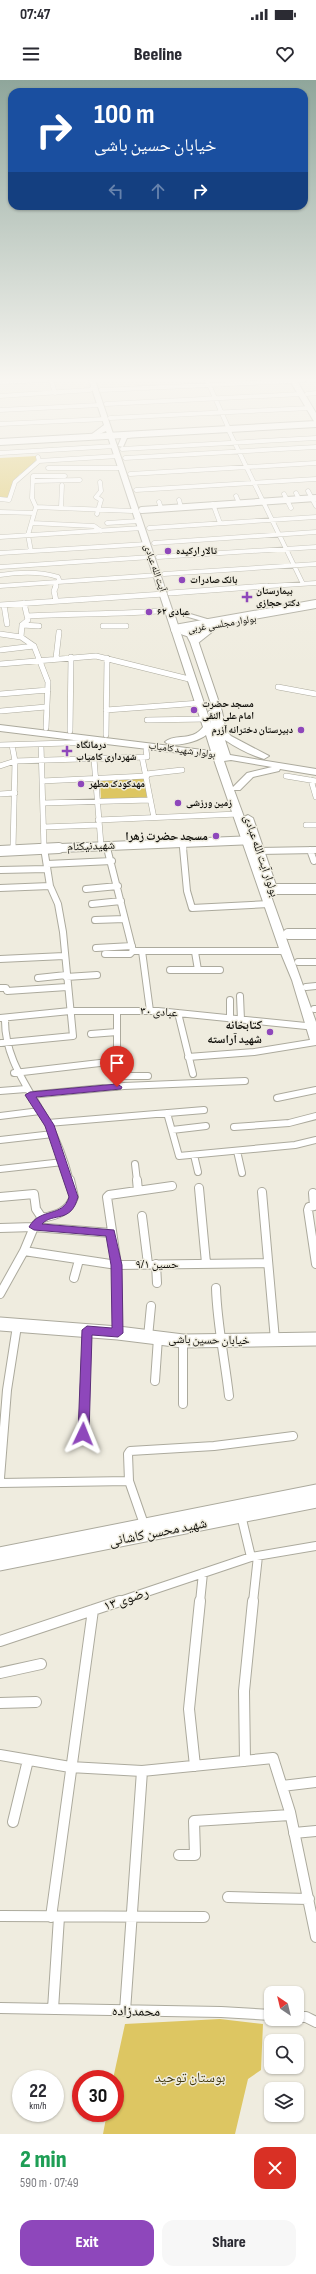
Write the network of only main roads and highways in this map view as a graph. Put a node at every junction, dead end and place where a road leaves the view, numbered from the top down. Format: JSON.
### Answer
{"nodes":[{"id":1,"x":125,"y":476,"type":"edge"},
{"id":2,"x":131,"y":476,"type":"edge"},
{"id":3,"x":314,"y":498,"type":"edge"},
{"id":4,"x":142,"y":510,"type":"junction"},
{"id":5,"x":143,"y":526,"type":"junction"},
{"id":6,"x":316,"y":604,"type":"edge"},
{"id":7,"x":316,"y":608,"type":"edge"},
{"id":8,"x":173,"y":611,"type":"junction"},
{"id":9,"x":213,"y":624,"type":"junction"},
{"id":10,"x":180,"y":628,"type":"junction"},
{"id":11,"x":194,"y":641,"type":"junction"},
{"id":12,"x":0,"y":722,"type":"edge"},
{"id":13,"x":210,"y":722,"type":"junction"},
{"id":14,"x":0,"y":728,"type":"edge"},
{"id":15,"x":46,"y":730,"type":"junction"},
{"id":16,"x":221,"y":730,"type":"junction"},
{"id":17,"x":170,"y":742,"type":"junction"},
{"id":18,"x":221,"y":753,"type":"junction"},
{"id":19,"x":264,"y":756,"type":"junction"},
{"id":20,"x":316,"y":765,"type":"edge"},
{"id":21,"x":296,"y":768,"type":"junction"},
{"id":22,"x":314,"y":778,"type":"edge"},
{"id":23,"x":237,"y":788,"type":"junction"},
{"id":24,"x":251,"y":841,"type":"junction"},
{"id":25,"x":210,"y":843,"type":"junction"},
{"id":26,"x":0,"y":850,"type":"edge"},
{"id":27,"x":253,"y":860,"type":"junction"},
{"id":28,"x":272,"y":889,"type":"junction"},
{"id":29,"x":316,"y":889,"type":"edge"},
{"id":30,"x":288,"y":934,"type":"junction"},
{"id":31,"x":316,"y":934,"type":"edge"},
{"id":32,"x":311,"y":986,"type":"edge"},
{"id":33,"x":315,"y":1011,"type":"edge"},
{"id":34,"x":314,"y":1027,"type":"edge"},
{"id":35,"x":316,"y":1041,"type":"edge"},
{"id":36,"x":0,"y":1324,"type":"edge"},
{"id":37,"x":316,"y":1339,"type":"edge"},
{"id":38,"x":316,"y":1491,"type":"edge"},
{"id":39,"x":316,"y":1501,"type":"edge"},
{"id":40,"x":0,"y":1554,"type":"edge"},
{"id":41,"x":0,"y":1564,"type":"edge"}],
"edges":[{"from":1,"to":5,"type":"main road","name":"آیت الله عبادی"},
{"from":2,"to":4,"type":"main road","name":"آیت الله عبادی"},
{"from":3,"to":4,"type":"main road"},
{"from":4,"to":5,"type":"main road","name":"آیت الله عبادی"},
{"from":5,"to":8,"type":"main road","name":"آیت الله عبادی"},
{"from":6,"to":9,"type":"main road","name":"بولوار مجلسی غربی"},
{"from":7,"to":9,"type":"main road","name":"بولوار مجلسی غربی"},
{"from":8,"to":9,"type":"main road"},
{"from":8,"to":10,"type":"main road","name":"آیت الله عبادی"},
{"from":9,"to":10,"type":"main road","name":"بولوار مجلسی غربی"},
{"from":9,"to":11,"type":"main road"},
{"from":10,"to":11,"type":"main road","name":"بولوار آیت الله عبادی"},
{"from":10,"to":13,"type":"main road","name":"آیت الله عبادی"},
{"from":10,"to":13,"type":"main road","name":"آیت الله عبادی"},
{"from":11,"to":16,"type":"main road","name":"بولوار آیت الله عبادی"},
{"from":12,"to":15,"type":"main road","name":"بولوار شهید کامیاب"},
{"from":13,"to":16,"type":"main road"},
{"from":13,"to":17,"type":"main road"},
{"from":13,"to":18,"type":"main road","name":"آیت الله عبادی"},
{"from":14,"to":15,"type":"main road","name":"بولوار شهید کامیاب"},
{"from":15,"to":17,"type":"main road","name":"بولوار شهید کامیاب"},
{"from":15,"to":18,"type":"main road","name":"بولوار شهید کامیاب"},
{"from":16,"to":18,"type":"main road","name":"بولوار آیت الله عبادی"},
{"from":16,"to":19,"type":"main road"},
{"from":17,"to":18,"type":"main road","name":"بولوار شهید کامیاب"},
{"from":18,"to":19,"type":"main road","name":"بولوار شهید کامیاب"},
{"from":18,"to":21,"type":"main road","name":"بولوار شهید کامیاب"},
{"from":18,"to":23,"type":"main road","name":"بولوار آیت الله عبادی"},
{"from":18,"to":24,"type":"main road","name":"بولوار آیت الله عبادی"},
{"from":19,"to":20,"type":"main road","name":"بولوار شهید کامیاب"},
{"from":21,"to":22,"type":"main road","name":"بولوار شهید کامیاب"},
{"from":21,"to":23,"type":"main road"},
{"from":23,"to":24,"type":"main road","name":"بولوار آیت الله عبادی"},
{"from":24,"to":25,"type":"main road"},
{"from":24,"to":27,"type":"main road","name":"بولوار آیت الله عبادی"},
{"from":24,"to":28,"type":"main road","name":"بولوار آیت الله عبادی"},
{"from":25,"to":26,"type":"main road","name":"شهیدنیکنام"},
{"from":25,"to":27,"type":"main road"},
{"from":27,"to":34,"type":"main road","name":"بولوار آیت الله عبادی"},
{"from":28,"to":29,"type":"main road"},
{"from":28,"to":30,"type":"main road","name":"بولوار آیت الله عبادی"},
{"from":30,"to":31,"type":"main road"},
{"from":30,"to":32,"type":"main road","name":"بولوار آیت الله عبادی"},
{"from":32,"to":33,"type":"main road","name":"بولوار آیت الله عبادی"},
{"from":34,"to":35,"type":"main road","name":"بولوار آیت الله عبادی"},
{"from":36,"to":37,"type":"main road","name":"خیابان حسین باشی"},
{"from":38,"to":40,"type":"main road"},
{"from":39,"to":41,"type":"main road","name":"شهید محسن کاشانی"}]}
